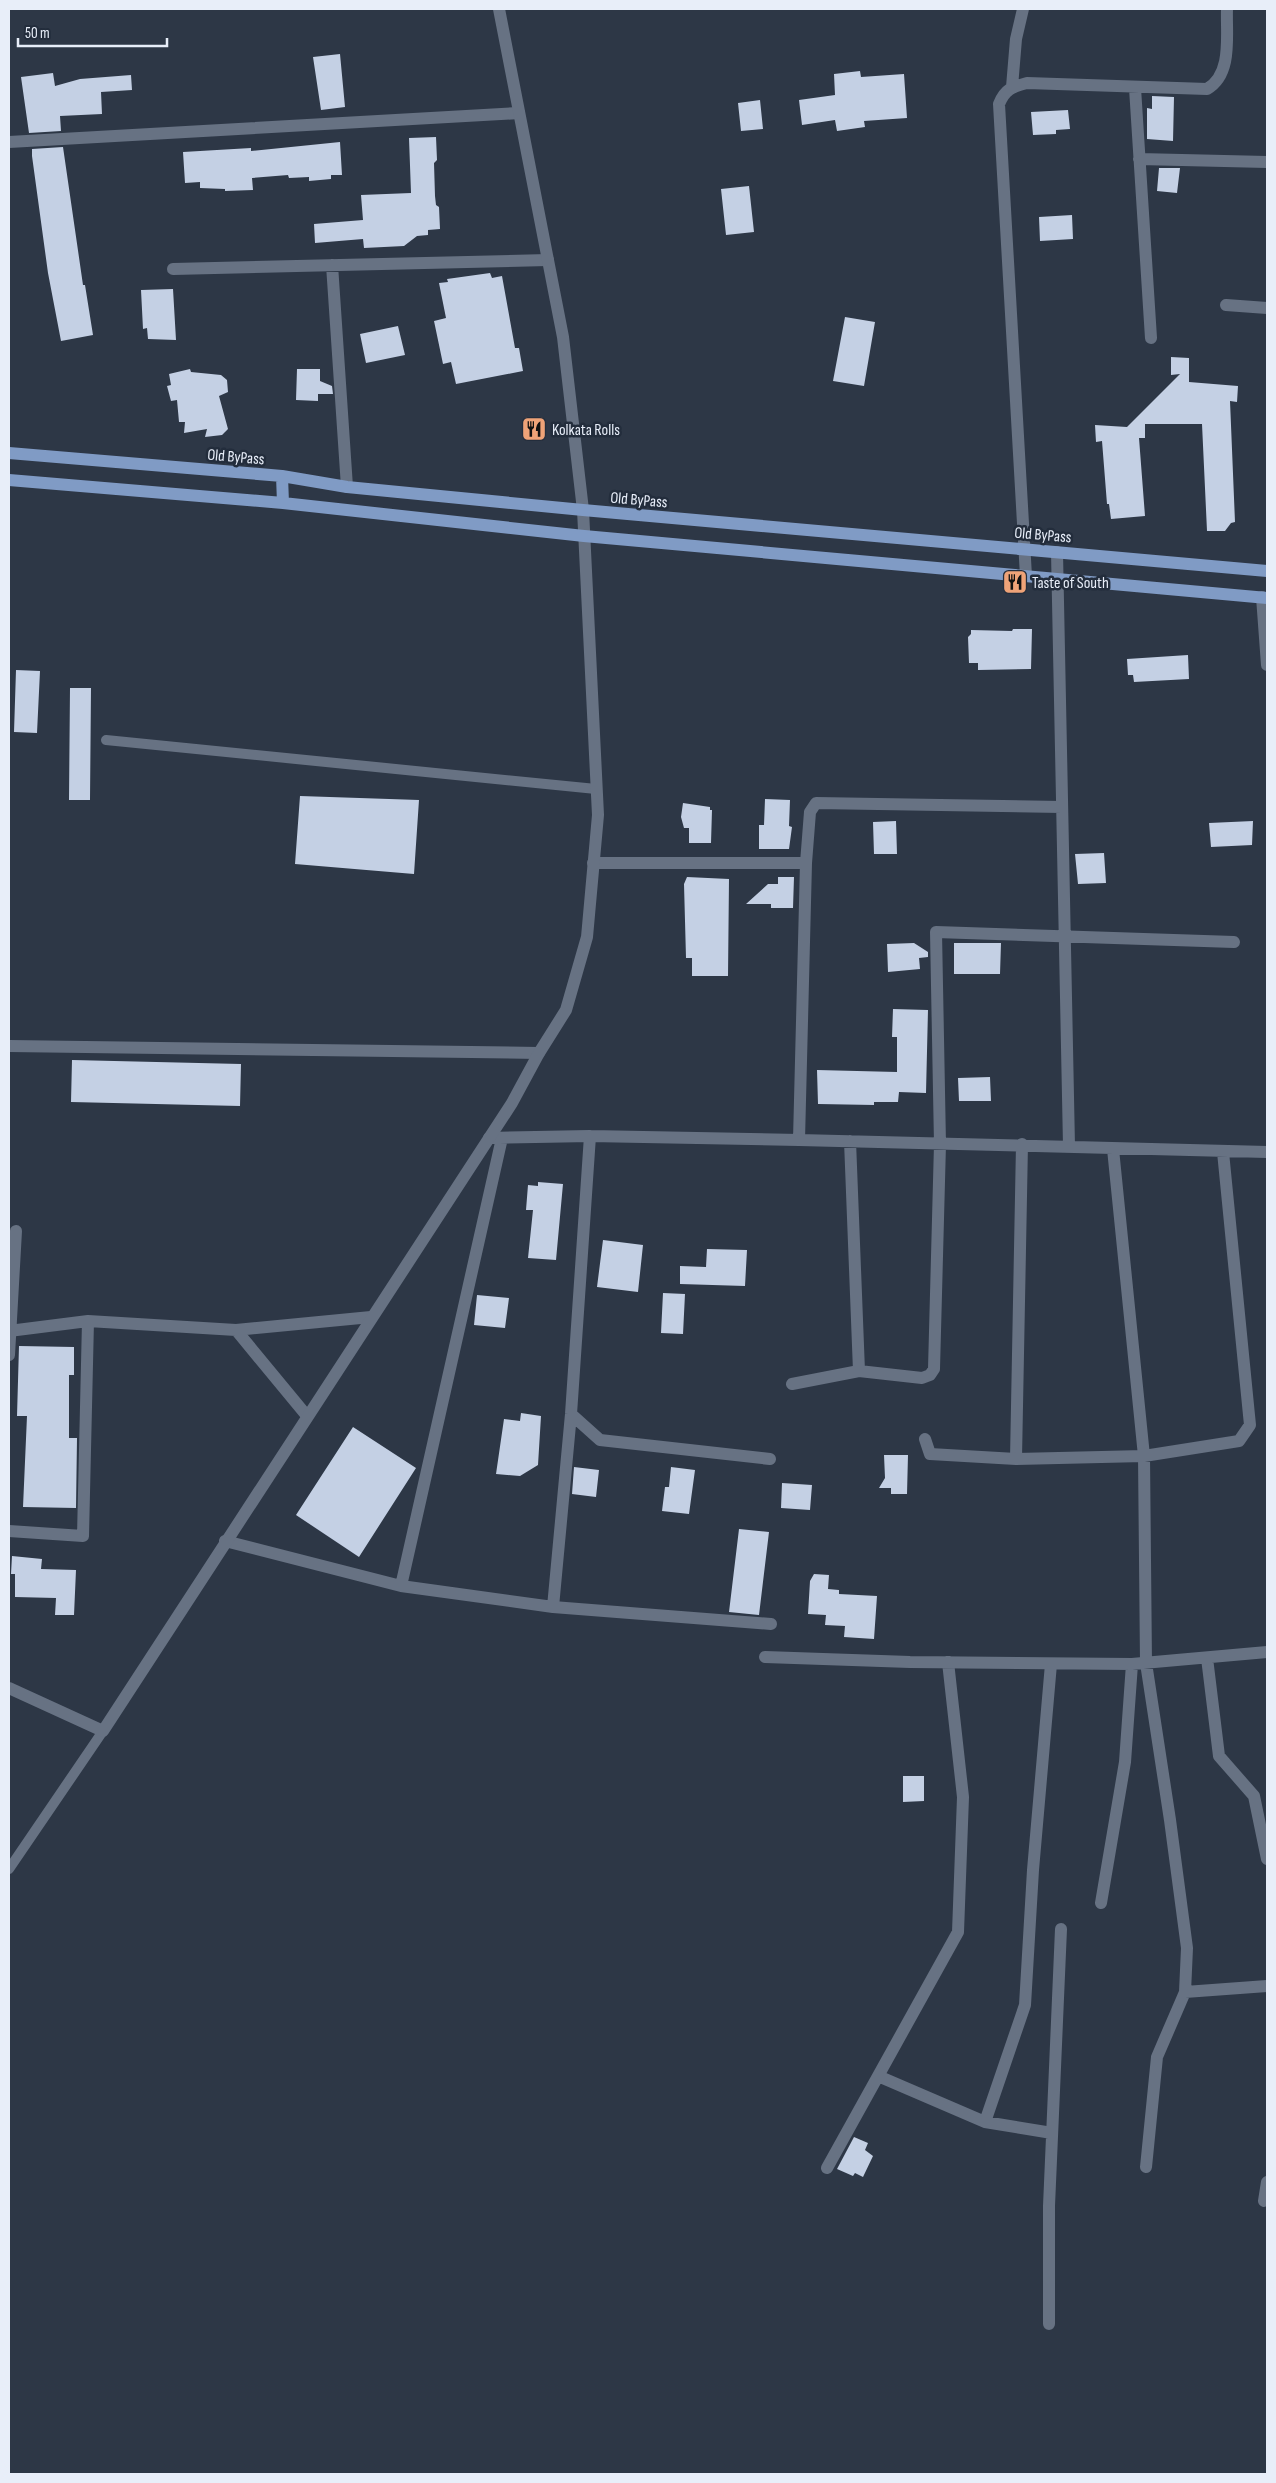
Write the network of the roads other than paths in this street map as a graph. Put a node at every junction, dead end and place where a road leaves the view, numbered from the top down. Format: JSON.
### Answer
{"nodes":[{"id":1,"x":499,"y":9,"type":"edge"},
{"id":2,"x":1023,"y":9,"type":"edge"},
{"id":3,"x":1228,"y":9,"type":"edge"},
{"id":4,"x":1012,"y":87,"type":"junction"},
{"id":5,"x":1134,"y":88,"type":"junction"},
{"id":6,"x":519,"y":113,"type":"junction"},
{"id":7,"x":9,"y":142,"type":"edge"},
{"id":8,"x":1138,"y":159,"type":"junction"},
{"id":9,"x":1267,"y":162,"type":"edge"},
{"id":10,"x":548,"y":260,"type":"junction"},
{"id":11,"x":332,"y":265,"type":"junction"},
{"id":12,"x":173,"y":269,"type":"dead end"},
{"id":13,"x":1226,"y":305,"type":"dead end"},
{"id":14,"x":1267,"y":308,"type":"edge"},
{"id":15,"x":1151,"y":338,"type":"dead end"},
{"id":16,"x":9,"y":453,"type":"edge"},
{"id":17,"x":282,"y":476,"type":"junction"},
{"id":18,"x":9,"y":480,"type":"edge"},
{"id":19,"x":347,"y":487,"type":"junction"},
{"id":20,"x":283,"y":503,"type":"junction"},
{"id":21,"x":582,"y":510,"type":"junction"},
{"id":22,"x":584,"y":536,"type":"junction"},
{"id":23,"x":1026,"y":549,"type":"junction"},
{"id":24,"x":1057,"y":552,"type":"junction"},
{"id":25,"x":1267,"y":571,"type":"edge"},
{"id":26,"x":1026,"y":576,"type":"junction"},
{"id":27,"x":1056,"y":579,"type":"junction"},
{"id":28,"x":1265,"y":598,"type":"edge"},
{"id":29,"x":1267,"y":665,"type":"edge"},
{"id":30,"x":106,"y":740,"type":"dead end"},
{"id":31,"x":596,"y":789,"type":"junction"},
{"id":32,"x":1062,"y":807,"type":"junction"},
{"id":33,"x":594,"y":863,"type":"junction"},
{"id":34,"x":806,"y":863,"type":"junction"},
{"id":35,"x":1066,"y":935,"type":"junction"},
{"id":36,"x":1234,"y":942,"type":"dead end"},
{"id":37,"x":9,"y":1046,"type":"edge"},
{"id":38,"x":539,"y":1052,"type":"junction"},
{"id":39,"x":590,"y":1136,"type":"junction"},
{"id":40,"x":489,"y":1138,"type":"junction"},
{"id":41,"x":502,"y":1138,"type":"junction"},
{"id":42,"x":799,"y":1140,"type":"junction"},
{"id":43,"x":850,"y":1141,"type":"junction"},
{"id":44,"x":940,"y":1144,"type":"junction"},
{"id":45,"x":1022,"y":1144,"type":"junction"},
{"id":46,"x":1069,"y":1146,"type":"junction"},
{"id":47,"x":1113,"y":1149,"type":"junction"},
{"id":48,"x":1223,"y":1152,"type":"junction"},
{"id":49,"x":1267,"y":1152,"type":"edge"},
{"id":50,"x":16,"y":1231,"type":"dead end"},
{"id":51,"x":371,"y":1316,"type":"junction"},
{"id":52,"x":88,"y":1321,"type":"junction"},
{"id":53,"x":236,"y":1330,"type":"junction"},
{"id":54,"x":9,"y":1331,"type":"edge"},
{"id":55,"x":9,"y":1355,"type":"edge"},
{"id":56,"x":859,"y":1371,"type":"junction"},
{"id":57,"x":792,"y":1384,"type":"dead end"},
{"id":58,"x":571,"y":1414,"type":"junction"},
{"id":59,"x":306,"y":1416,"type":"junction"},
{"id":60,"x":925,"y":1439,"type":"dead end"},
{"id":61,"x":1144,"y":1456,"type":"junction"},
{"id":62,"x":770,"y":1459,"type":"dead end"},
{"id":63,"x":1016,"y":1459,"type":"junction"},
{"id":64,"x":9,"y":1531,"type":"edge"},
{"id":65,"x":226,"y":1541,"type":"junction"},
{"id":66,"x":401,"y":1586,"type":"junction"},
{"id":67,"x":553,"y":1607,"type":"junction"},
{"id":68,"x":771,"y":1624,"type":"dead end"},
{"id":69,"x":1267,"y":1652,"type":"edge"},
{"id":70,"x":765,"y":1657,"type":"dead end"},
{"id":71,"x":1207,"y":1658,"type":"junction"},
{"id":72,"x":948,"y":1662,"type":"junction"},
{"id":73,"x":1146,"y":1663,"type":"junction"},
{"id":74,"x":1051,"y":1664,"type":"junction"},
{"id":75,"x":1132,"y":1664,"type":"junction"},
{"id":76,"x":9,"y":1688,"type":"edge"},
{"id":77,"x":103,"y":1731,"type":"junction"},
{"id":78,"x":1267,"y":1858,"type":"edge"},
{"id":79,"x":9,"y":1869,"type":"edge"},
{"id":80,"x":1100,"y":1903,"type":"dead end"},
{"id":81,"x":1061,"y":1929,"type":"dead end"},
{"id":82,"x":1267,"y":1986,"type":"edge"},
{"id":83,"x":1185,"y":1992,"type":"junction"},
{"id":84,"x":878,"y":2076,"type":"junction"},
{"id":85,"x":984,"y":2122,"type":"junction"},
{"id":86,"x":1052,"y":2133,"type":"junction"},
{"id":87,"x":1146,"y":2167,"type":"dead end"},
{"id":88,"x":826,"y":2168,"type":"dead end"},
{"id":89,"x":1267,"y":2182,"type":"edge"},
{"id":90,"x":1264,"y":2201,"type":"dead end"},
{"id":91,"x":1049,"y":2324,"type":"dead end"}],
"edges":[{"from":1,"to":6,"type":"street"},
{"from":2,"to":4,"type":"street"},
{"from":3,"to":5,"type":"street"},
{"from":4,"to":5,"type":"street"},
{"from":4,"to":23,"type":"street"},
{"from":5,"to":8,"type":"street"},
{"from":6,"to":7,"type":"street"},
{"from":6,"to":10,"type":"street"},
{"from":8,"to":9,"type":"street"},
{"from":8,"to":15,"type":"street"},
{"from":10,"to":11,"type":"street"},
{"from":10,"to":21,"type":"street"},
{"from":11,"to":12,"type":"street"},
{"from":11,"to":19,"type":"street"},
{"from":13,"to":14,"type":"street"},
{"from":16,"to":17,"type":"main road","name":"Old ByPass"},
{"from":17,"to":19,"type":"main road","name":"Old ByPass"},
{"from":17,"to":20,"type":"main road"},
{"from":18,"to":20,"type":"main road"},
{"from":19,"to":21,"type":"main road","name":"Old ByPass"},
{"from":20,"to":22,"type":"main road"},
{"from":21,"to":22,"type":"street"},
{"from":21,"to":23,"type":"main road","name":"Old ByPass"},
{"from":22,"to":26,"type":"main road"},
{"from":22,"to":31,"type":"street"},
{"from":23,"to":24,"type":"main road","name":"Old ByPass"},
{"from":23,"to":26,"type":"street"},
{"from":24,"to":25,"type":"main road","name":"Old ByPass"},
{"from":24,"to":27,"type":"street"},
{"from":26,"to":27,"type":"main road"},
{"from":27,"to":28,"type":"main road"},
{"from":27,"to":32,"type":"street"},
{"from":28,"to":29,"type":"street"},
{"from":30,"to":31,"type":"lane"},
{"from":31,"to":33,"type":"street"},
{"from":32,"to":34,"type":"street"},
{"from":32,"to":35,"type":"street"},
{"from":33,"to":34,"type":"street"},
{"from":33,"to":38,"type":"street"},
{"from":34,"to":42,"type":"street"},
{"from":35,"to":36,"type":"street"},
{"from":35,"to":44,"type":"street"},
{"from":35,"to":46,"type":"street"},
{"from":37,"to":38,"type":"street"},
{"from":38,"to":40,"type":"street"},
{"from":39,"to":41,"type":"street"},
{"from":39,"to":42,"type":"street"},
{"from":39,"to":58,"type":"street"},
{"from":40,"to":41,"type":"street"},
{"from":40,"to":51,"type":"street"},
{"from":41,"to":66,"type":"street"},
{"from":42,"to":43,"type":"street"},
{"from":43,"to":44,"type":"street"},
{"from":43,"to":56,"type":"street"},
{"from":44,"to":45,"type":"street"},
{"from":44,"to":56,"type":"street"},
{"from":45,"to":46,"type":"street"},
{"from":45,"to":63,"type":"street"},
{"from":46,"to":47,"type":"street"},
{"from":47,"to":48,"type":"street"},
{"from":47,"to":61,"type":"street"},
{"from":48,"to":49,"type":"street"},
{"from":48,"to":61,"type":"street"},
{"from":50,"to":54,"type":"street"},
{"from":51,"to":53,"type":"street"},
{"from":51,"to":59,"type":"street"},
{"from":52,"to":53,"type":"street"},
{"from":52,"to":54,"type":"street"},
{"from":52,"to":64,"type":"street"},
{"from":53,"to":59,"type":"street"},
{"from":54,"to":55,"type":"street"},
{"from":56,"to":57,"type":"street"},
{"from":58,"to":62,"type":"street"},
{"from":58,"to":67,"type":"street"},
{"from":59,"to":65,"type":"street"},
{"from":60,"to":63,"type":"street"},
{"from":61,"to":63,"type":"street"},
{"from":61,"to":73,"type":"street"},
{"from":65,"to":66,"type":"street"},
{"from":65,"to":77,"type":"street"},
{"from":66,"to":67,"type":"street"},
{"from":67,"to":68,"type":"street"},
{"from":69,"to":71,"type":"street"},
{"from":70,"to":72,"type":"street"},
{"from":71,"to":73,"type":"street"},
{"from":71,"to":78,"type":"street"},
{"from":72,"to":74,"type":"street"},
{"from":72,"to":84,"type":"street"},
{"from":73,"to":75,"type":"street"},
{"from":73,"to":83,"type":"street"},
{"from":74,"to":75,"type":"street"},
{"from":74,"to":85,"type":"street"},
{"from":75,"to":80,"type":"street"},
{"from":76,"to":77,"type":"street"},
{"from":77,"to":79,"type":"lane"},
{"from":81,"to":86,"type":"street"},
{"from":82,"to":83,"type":"street"},
{"from":83,"to":87,"type":"street"},
{"from":84,"to":85,"type":"street"},
{"from":84,"to":88,"type":"street"},
{"from":85,"to":86,"type":"street"},
{"from":86,"to":91,"type":"street"},
{"from":89,"to":90,"type":"street"}]}
